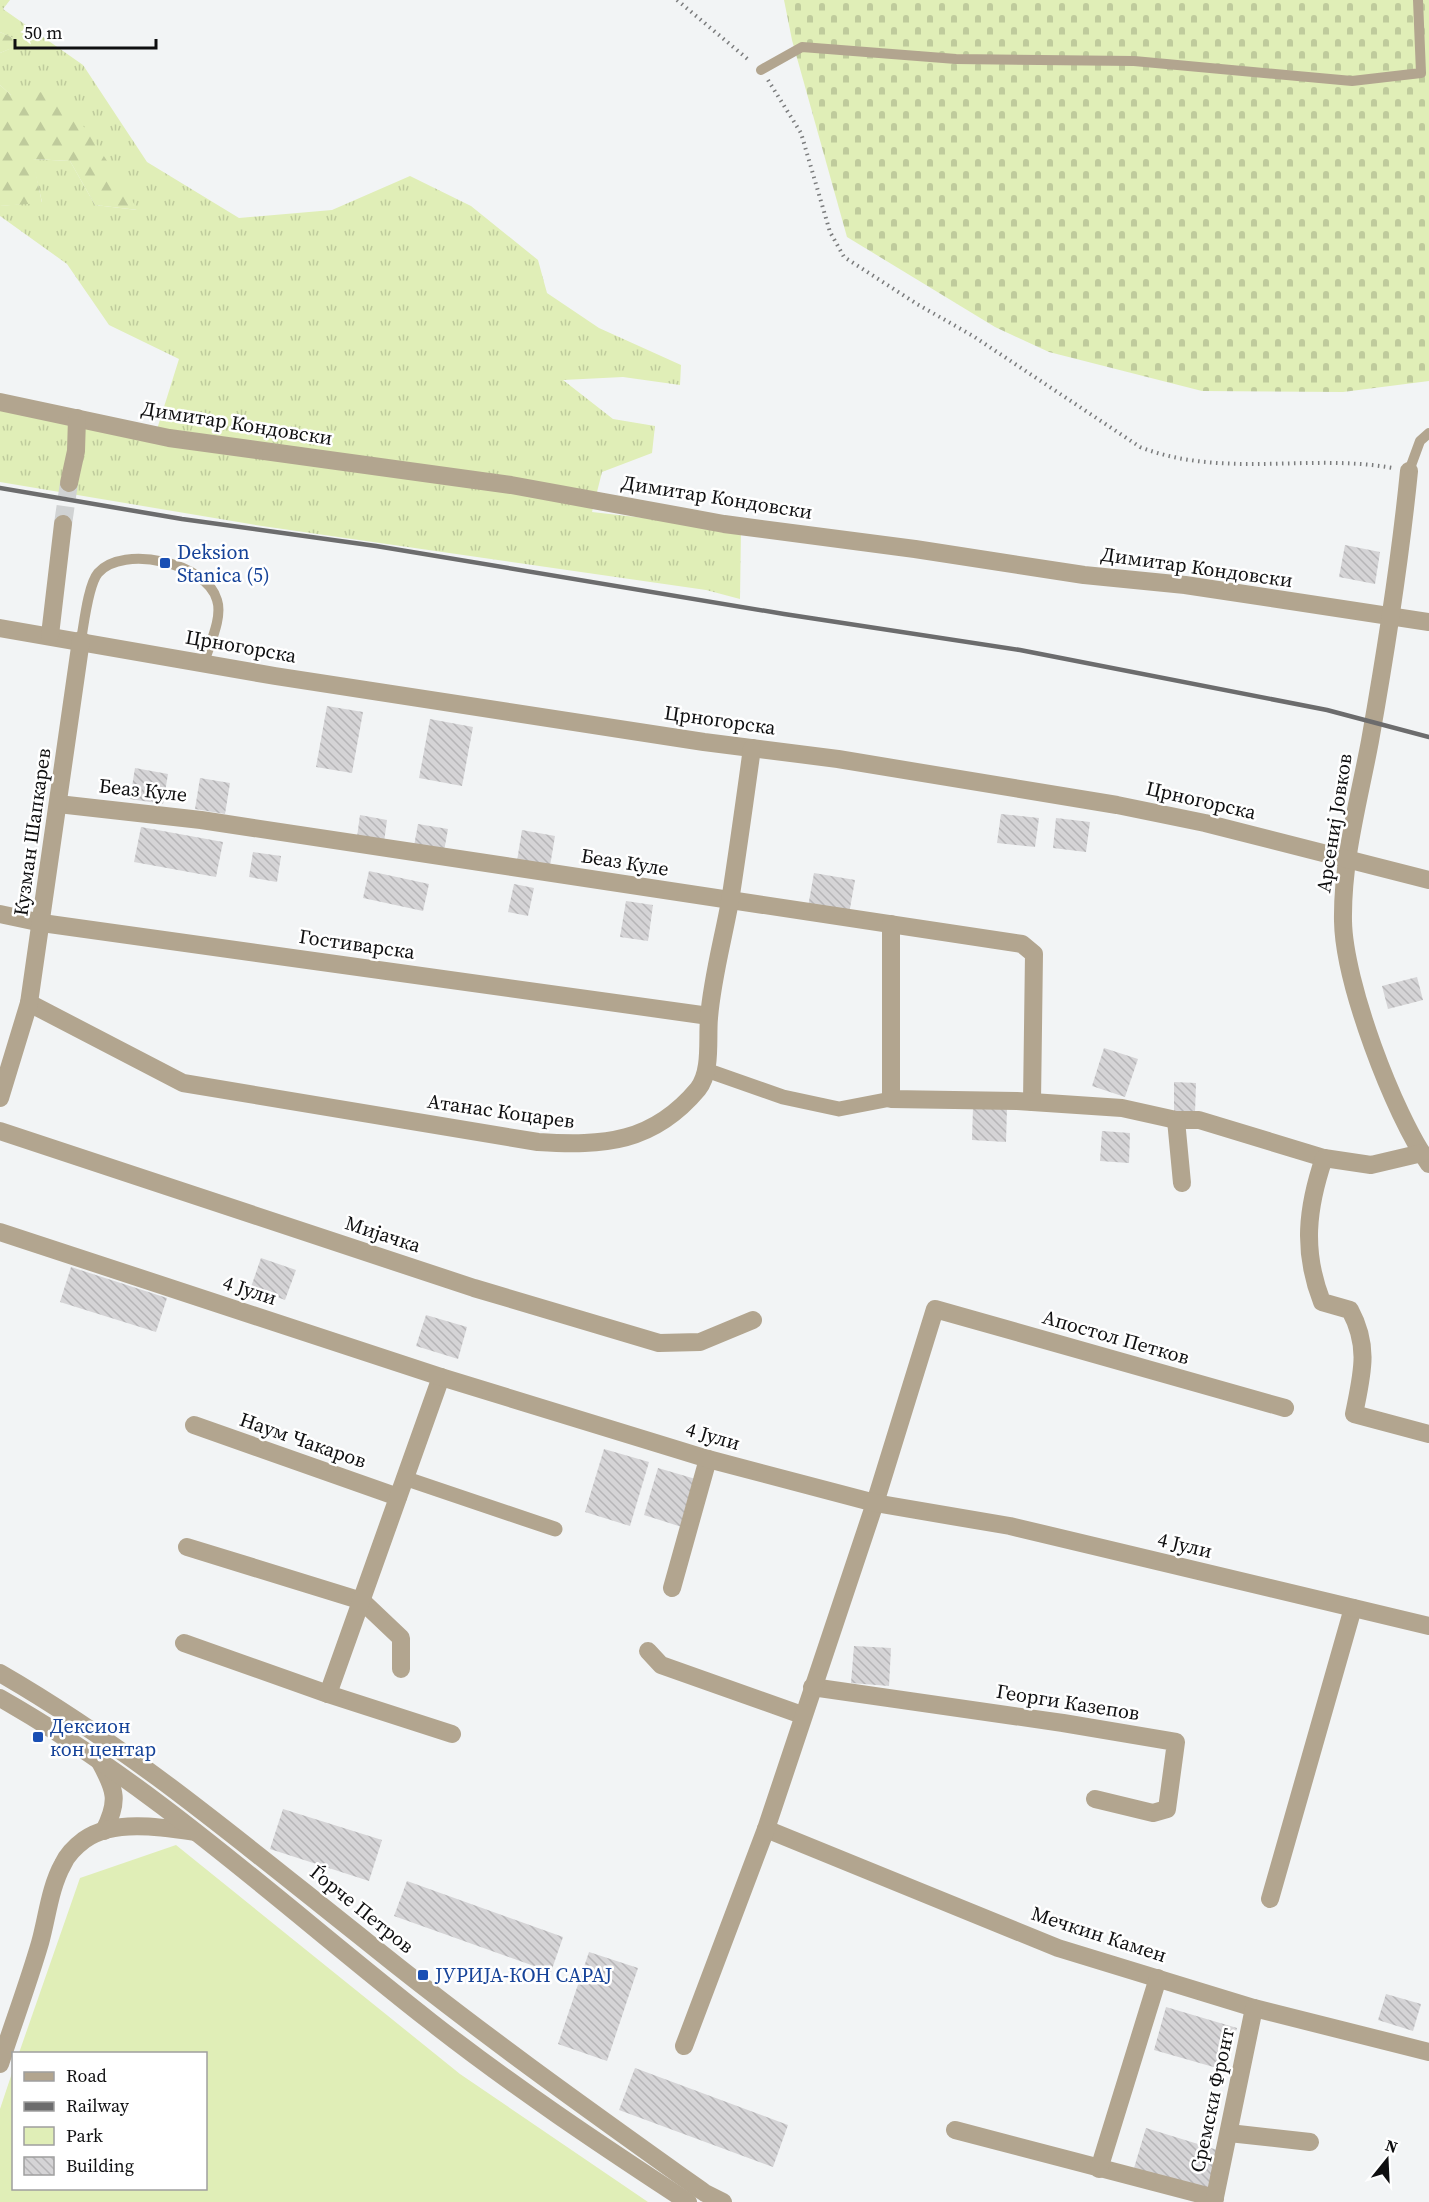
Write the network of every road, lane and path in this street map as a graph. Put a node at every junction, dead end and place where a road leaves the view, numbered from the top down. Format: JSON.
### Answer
{"nodes":[{"id":1,"x":678,"y":0,"type":"edge"},
{"id":2,"x":1418,"y":0,"type":"edge"},
{"id":3,"x":761,"y":70,"type":"junction"},
{"id":4,"x":1425,"y":74,"type":"edge"},
{"id":5,"x":0,"y":402,"type":"edge"},
{"id":6,"x":77,"y":418,"type":"junction"},
{"id":7,"x":1429,"y":433,"type":"edge"},
{"id":8,"x":1409,"y":471,"type":"junction"},
{"id":9,"x":69,"y":483,"type":"tunnel mouth"},
{"id":10,"x":63,"y":524,"type":"tunnel mouth"},
{"id":11,"x":1389,"y":618,"type":"junction"},
{"id":12,"x":1429,"y":622,"type":"edge"},
{"id":13,"x":0,"y":628,"type":"edge"},
{"id":14,"x":50,"y":635,"type":"junction"},
{"id":15,"x":81,"y":640,"type":"junction"},
{"id":16,"x":204,"y":663,"type":"junction"},
{"id":17,"x":752,"y":748,"type":"junction"},
{"id":18,"x":58,"y":804,"type":"junction"},
{"id":19,"x":1347,"y":859,"type":"junction"},
{"id":20,"x":1429,"y":880,"type":"edge"},
{"id":21,"x":730,"y":901,"type":"junction"},
{"id":22,"x":0,"y":914,"type":"edge"},
{"id":23,"x":42,"y":923,"type":"junction"},
{"id":24,"x":891,"y":924,"type":"junction"},
{"id":25,"x":29,"y":1003,"type":"junction"},
{"id":26,"x":709,"y":1016,"type":"junction"},
{"id":27,"x":706,"y":1070,"type":"junction"},
{"id":28,"x":0,"y":1098,"type":"edge"},
{"id":29,"x":891,"y":1099,"type":"junction"},
{"id":30,"x":1032,"y":1102,"type":"junction"},
{"id":31,"x":1176,"y":1120,"type":"junction"},
{"id":32,"x":0,"y":1131,"type":"edge"},
{"id":33,"x":1324,"y":1158,"type":"junction"},
{"id":34,"x":1425,"y":1159,"type":"edge"},
{"id":35,"x":1182,"y":1183,"type":"dead end"},
{"id":36,"x":0,"y":1232,"type":"edge"},
{"id":37,"x":753,"y":1320,"type":"dead end"},
{"id":38,"x":441,"y":1377,"type":"junction"},
{"id":39,"x":1285,"y":1408,"type":"dead end"},
{"id":40,"x":194,"y":1425,"type":"dead end"},
{"id":41,"x":1429,"y":1434,"type":"edge"},
{"id":42,"x":708,"y":1459,"type":"junction"},
{"id":43,"x":404,"y":1478,"type":"junction"},
{"id":44,"x":398,"y":1497,"type":"junction"},
{"id":45,"x":875,"y":1503,"type":"junction"},
{"id":46,"x":555,"y":1529,"type":"dead end"},
{"id":47,"x":187,"y":1547,"type":"dead end"},
{"id":48,"x":672,"y":1588,"type":"dead end"},
{"id":49,"x":362,"y":1601,"type":"junction"},
{"id":50,"x":1353,"y":1608,"type":"junction"},
{"id":51,"x":1429,"y":1626,"type":"edge"},
{"id":52,"x":184,"y":1642,"type":"dead end"},
{"id":53,"x":648,"y":1651,"type":"dead end"},
{"id":54,"x":401,"y":1669,"type":"dead end"},
{"id":55,"x":0,"y":1673,"type":"edge"},
{"id":56,"x":812,"y":1687,"type":"junction"},
{"id":57,"x":328,"y":1694,"type":"junction"},
{"id":58,"x":0,"y":1698,"type":"edge"},
{"id":59,"x":802,"y":1715,"type":"junction"},
{"id":60,"x":452,"y":1734,"type":"dead end"},
{"id":61,"x":100,"y":1762,"type":"junction"},
{"id":62,"x":1095,"y":1799,"type":"dead end"},
{"id":63,"x":766,"y":1829,"type":"junction"},
{"id":64,"x":104,"y":1831,"type":"junction"},
{"id":65,"x":195,"y":1832,"type":"junction"},
{"id":66,"x":1270,"y":1899,"type":"dead end"},
{"id":67,"x":1158,"y":1978,"type":"junction"},
{"id":68,"x":1254,"y":2008,"type":"junction"},
{"id":69,"x":684,"y":2046,"type":"dead end"},
{"id":70,"x":1429,"y":2052,"type":"edge"},
{"id":71,"x":0,"y":2064,"type":"edge"},
{"id":72,"x":955,"y":2130,"type":"dead end"},
{"id":73,"x":1229,"y":2133,"type":"junction"},
{"id":74,"x":1310,"y":2142,"type":"dead end"},
{"id":75,"x":630,"y":2164,"type":"junction"},
{"id":76,"x":1099,"y":2169,"type":"junction"},
{"id":77,"x":1215,"y":2200,"type":"edge"},
{"id":78,"x":674,"y":2202,"type":"edge"},
{"id":79,"x":688,"y":2202,"type":"edge"},
{"id":80,"x":723,"y":2202,"type":"edge"}],
"edges":[{"from":1,"to":3,"type":"path"},
{"from":2,"to":4,"type":"lane"},
{"from":3,"to":4,"type":"lane"},
{"from":3,"to":8,"type":"path"},
{"from":5,"to":6,"type":"street","name":"Димитар Кондовски"},
{"from":6,"to":9,"type":"street"},
{"from":6,"to":11,"type":"street","name":"Димитар Кондовски"},
{"from":7,"to":8,"type":"lane"},
{"from":8,"to":11,"type":"street","name":"Арсениј Јовков"},
{"from":10,"to":14,"type":"street"},
{"from":11,"to":12,"type":"street","name":"Димитар Кондовски"},
{"from":11,"to":19,"type":"street","name":"Арсениј Јовков"},
{"from":13,"to":14,"type":"street","name":"Црногорска"},
{"from":14,"to":15,"type":"street","name":"Црногорска"},
{"from":15,"to":16,"type":"street","name":"Црногорска"},
{"from":15,"to":16,"type":"lane"},
{"from":15,"to":18,"type":"street","name":"Кузман Шапкарев"},
{"from":16,"to":17,"type":"street","name":"Црногорска"},
{"from":17,"to":19,"type":"street","name":"Црногорска"},
{"from":17,"to":21,"type":"street","name":"Атанас Коцарев"},
{"from":18,"to":21,"type":"street","name":"Беаз Куле"},
{"from":18,"to":23,"type":"street","name":"Кузман Шапкарев"},
{"from":19,"to":20,"type":"street","name":"Црногорска"},
{"from":19,"to":34,"type":"street","name":"Арсениј Јовков"},
{"from":21,"to":24,"type":"street","name":"Беаз Куле"},
{"from":21,"to":26,"type":"street","name":"Атанас Коцарев"},
{"from":22,"to":23,"type":"street","name":"Гостиварска"},
{"from":23,"to":25,"type":"street","name":"Кузман Шапкарев"},
{"from":23,"to":26,"type":"street","name":"Гостиварска"},
{"from":24,"to":29,"type":"street"},
{"from":24,"to":30,"type":"street","name":"Беаз Куле"},
{"from":25,"to":27,"type":"street","name":"Атанас Коцарев"},
{"from":25,"to":28,"type":"street","name":"Кузман Шапкарев"},
{"from":26,"to":27,"type":"street","name":"Атанас Коцарев"},
{"from":27,"to":29,"type":"street"},
{"from":29,"to":30,"type":"street"},
{"from":30,"to":31,"type":"street"},
{"from":31,"to":33,"type":"street"},
{"from":31,"to":35,"type":"street"},
{"from":32,"to":37,"type":"street","name":"Мијачка"},
{"from":33,"to":34,"type":"street"},
{"from":33,"to":41,"type":"street"},
{"from":36,"to":38,"type":"street","name":"4 Јули"},
{"from":38,"to":42,"type":"street","name":"4 Јули"},
{"from":38,"to":43,"type":"street"},
{"from":39,"to":45,"type":"street","name":"Апостол Петков"},
{"from":40,"to":44,"type":"street","name":"Наум Чакаров"},
{"from":42,"to":45,"type":"street","name":"4 Јули"},
{"from":42,"to":48,"type":"street"},
{"from":43,"to":44,"type":"street"},
{"from":43,"to":46,"type":"street"},
{"from":44,"to":49,"type":"street"},
{"from":45,"to":50,"type":"street","name":"4 Јули"},
{"from":45,"to":56,"type":"street"},
{"from":47,"to":49,"type":"street"},
{"from":49,"to":54,"type":"street"},
{"from":49,"to":57,"type":"street"},
{"from":50,"to":51,"type":"street","name":"4 Јули"},
{"from":50,"to":66,"type":"street"},
{"from":52,"to":57,"type":"street"},
{"from":53,"to":59,"type":"street"},
{"from":55,"to":80,"type":"street","name":"Ѓорче Петров"},
{"from":56,"to":59,"type":"street"},
{"from":56,"to":62,"type":"street","name":"Георги Казепов"},
{"from":57,"to":60,"type":"street"},
{"from":58,"to":61,"type":"street"},
{"from":59,"to":63,"type":"street"},
{"from":61,"to":64,"type":"street"},
{"from":61,"to":65,"type":"street"},
{"from":63,"to":67,"type":"street","name":"Мечкин Камен"},
{"from":63,"to":69,"type":"street"},
{"from":64,"to":65,"type":"street"},
{"from":64,"to":71,"type":"street"},
{"from":65,"to":75,"type":"street"},
{"from":67,"to":68,"type":"street","name":"Мечкин Камен"},
{"from":67,"to":76,"type":"street"},
{"from":68,"to":70,"type":"street","name":"Мечкин Камен"},
{"from":68,"to":73,"type":"street","name":"Сремски Фронт"},
{"from":72,"to":76,"type":"street"},
{"from":73,"to":74,"type":"street"},
{"from":73,"to":77,"type":"street","name":"Сремски Фронт"},
{"from":75,"to":78,"type":"street"},
{"from":75,"to":79,"type":"street"},
{"from":76,"to":77,"type":"street"}]}
